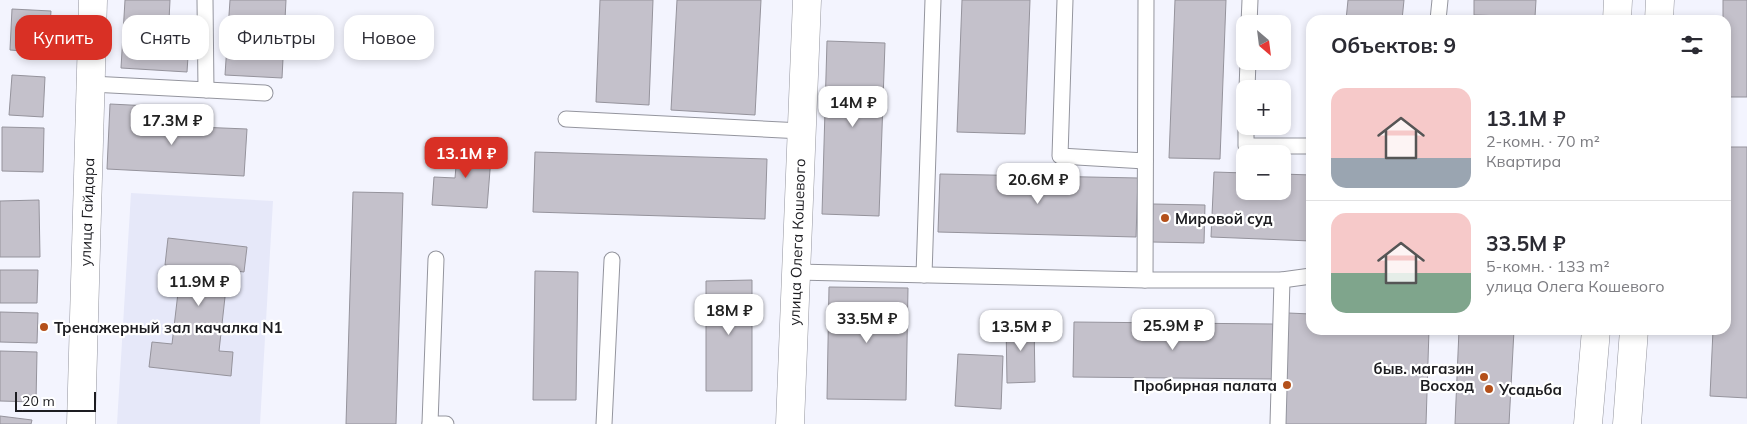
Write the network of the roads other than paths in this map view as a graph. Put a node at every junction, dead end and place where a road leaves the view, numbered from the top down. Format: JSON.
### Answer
{"nodes":[{"id":1,"x":92,"y":0,"type":"edge"},
{"id":2,"x":205,"y":0,"type":"edge"},
{"id":3,"x":806,"y":0,"type":"edge"},
{"id":4,"x":933,"y":0,"type":"edge"},
{"id":5,"x":1065,"y":0,"type":"edge"},
{"id":6,"x":1146,"y":0,"type":"edge"},
{"id":7,"x":1250,"y":0,"type":"edge"},
{"id":8,"x":1440,"y":0,"type":"edge"},
{"id":9,"x":1618,"y":0,"type":"edge"},
{"id":10,"x":1660,"y":0,"type":"edge"},
{"id":11,"x":1249,"y":15,"type":"edge"},
{"id":12,"x":1438,"y":15,"type":"edge"},
{"id":13,"x":1617,"y":15,"type":"edge"},
{"id":14,"x":1659,"y":15,"type":"edge"},
{"id":15,"x":91,"y":84,"type":"junction"},
{"id":16,"x":206,"y":90,"type":"junction"},
{"id":17,"x":265,"y":93,"type":"dead end"},
{"id":18,"x":566,"y":119,"type":"dead end"},
{"id":19,"x":802,"y":131,"type":"junction"},
{"id":20,"x":1246,"y":135,"type":"edge"},
{"id":21,"x":1306,"y":146,"type":"edge"},
{"id":22,"x":1145,"y":161,"type":"junction"},
{"id":23,"x":436,"y":259,"type":"dead end"},
{"id":24,"x":612,"y":260,"type":"dead end"},
{"id":25,"x":796,"y":272,"type":"junction"},
{"id":26,"x":924,"y":275,"type":"junction"},
{"id":27,"x":1306,"y":277,"type":"edge"},
{"id":28,"x":1145,"y":280,"type":"junction"},
{"id":29,"x":1282,"y":280,"type":"junction"},
{"id":30,"x":1596,"y":335,"type":"edge"},
{"id":31,"x":1634,"y":335,"type":"edge"},
{"id":32,"x":81,"y":424,"type":"edge"},
{"id":33,"x":430,"y":424,"type":"edge"},
{"id":34,"x":446,"y":424,"type":"edge"},
{"id":35,"x":604,"y":424,"type":"edge"},
{"id":36,"x":790,"y":424,"type":"edge"},
{"id":37,"x":1278,"y":424,"type":"edge"},
{"id":38,"x":1588,"y":424,"type":"edge"},
{"id":39,"x":1627,"y":424,"type":"edge"}],
"edges":[{"from":1,"to":15,"type":"street","name":"улица Гайдара"},
{"from":2,"to":16,"type":"lane"},
{"from":3,"to":19,"type":"street","name":"улица Олега Кошевого"},
{"from":4,"to":26,"type":"lane"},
{"from":5,"to":22,"type":"lane"},
{"from":6,"to":22,"type":"lane"},
{"from":7,"to":11,"type":"lane"},
{"from":8,"to":12,"type":"lane"},
{"from":9,"to":13,"type":"street"},
{"from":10,"to":14,"type":"street"},
{"from":15,"to":16,"type":"lane"},
{"from":15,"to":32,"type":"street","name":"улица Гайдара"},
{"from":16,"to":17,"type":"lane"},
{"from":18,"to":19,"type":"lane"},
{"from":19,"to":25,"type":"street","name":"улица Олега Кошевого"},
{"from":20,"to":21,"type":"lane"},
{"from":22,"to":28,"type":"lane"},
{"from":23,"to":33,"type":"lane"},
{"from":24,"to":35,"type":"lane"},
{"from":25,"to":26,"type":"lane"},
{"from":25,"to":36,"type":"street","name":"улица Олега Кошевого"},
{"from":26,"to":28,"type":"lane"},
{"from":27,"to":29,"type":"lane"},
{"from":28,"to":29,"type":"lane"},
{"from":29,"to":37,"type":"lane"},
{"from":30,"to":38,"type":"street"},
{"from":31,"to":39,"type":"street"},
{"from":33,"to":34,"type":"lane"}]}
